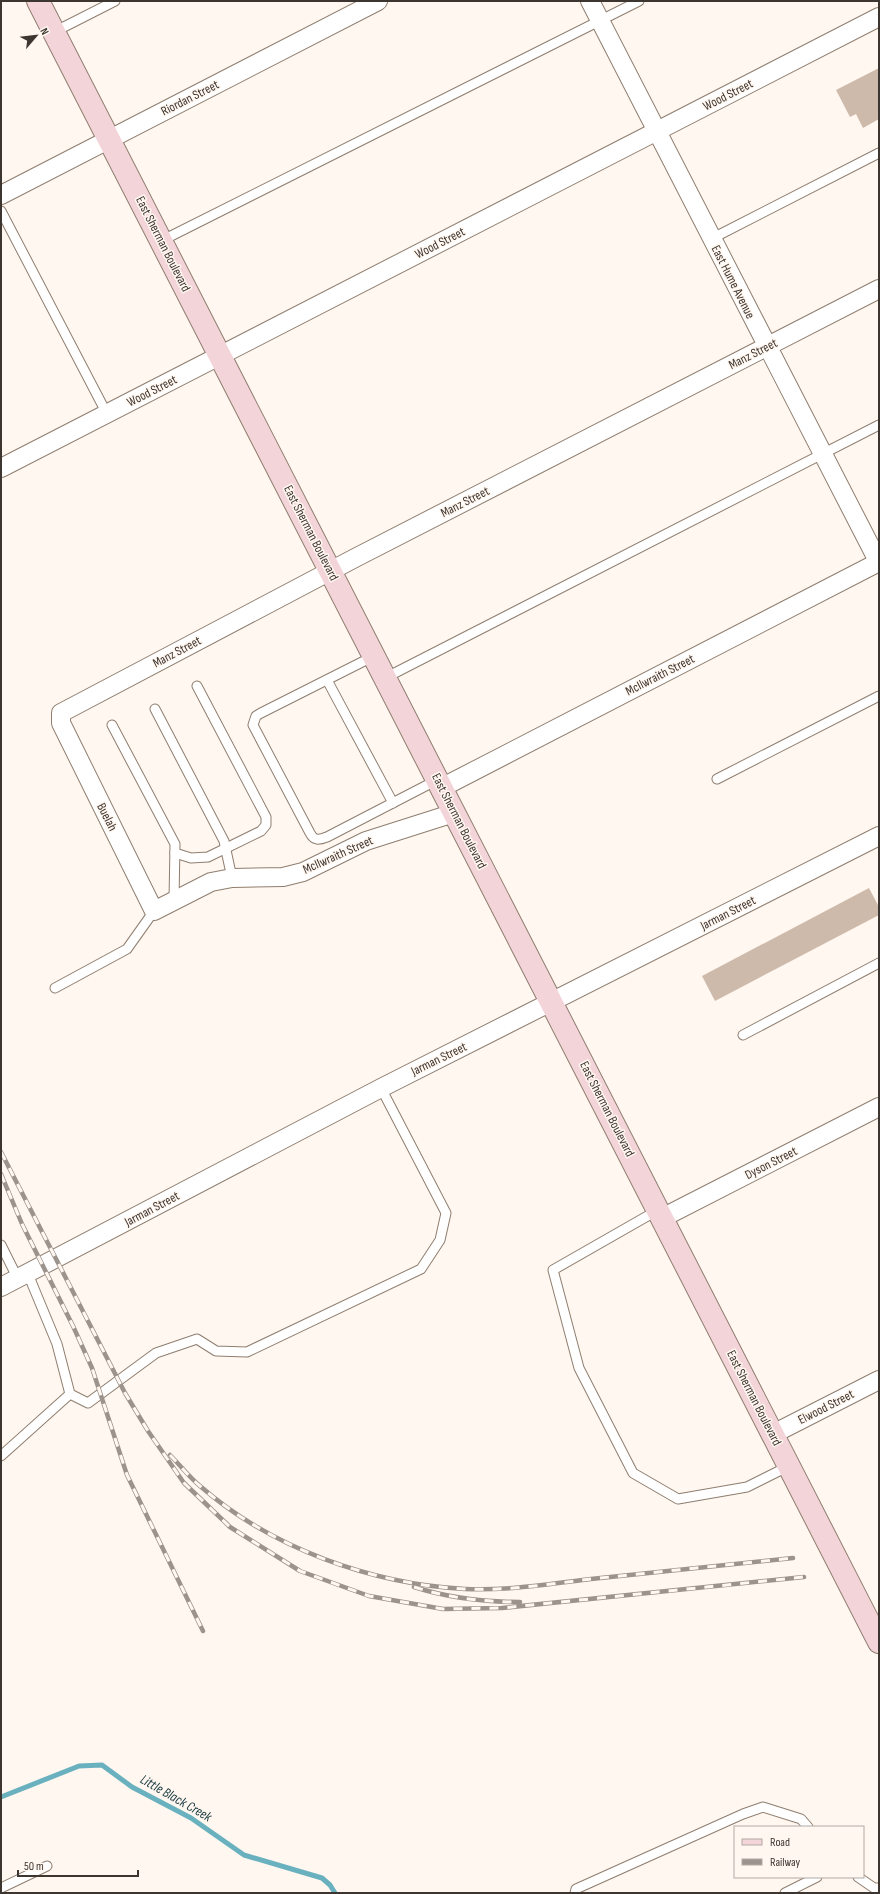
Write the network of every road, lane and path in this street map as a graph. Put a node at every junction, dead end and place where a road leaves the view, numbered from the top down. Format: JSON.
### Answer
{"nodes":[{"id":1,"x":38,"y":1,"type":"edge"},
{"id":2,"x":115,"y":1,"type":"edge"},
{"id":3,"x":378,"y":1,"type":"edge"},
{"id":4,"x":590,"y":1,"type":"edge"},
{"id":5,"x":639,"y":1,"type":"edge"},
{"id":6,"x":879,"y":17,"type":"edge"},
{"id":7,"x":600,"y":21,"type":"junction"},
{"id":8,"x":54,"y":32,"type":"junction"},
{"id":9,"x":656,"y":132,"type":"junction"},
{"id":10,"x":110,"y":140,"type":"junction"},
{"id":11,"x":879,"y":152,"type":"edge"},
{"id":12,"x":1,"y":195,"type":"edge"},
{"id":13,"x":1,"y":211,"type":"edge"},
{"id":14,"x":711,"y":238,"type":"junction"},
{"id":15,"x":161,"y":241,"type":"junction"},
{"id":16,"x":879,"y":289,"type":"edge"},
{"id":17,"x":767,"y":347,"type":"junction"},
{"id":18,"x":220,"y":356,"type":"junction"},
{"id":19,"x":107,"y":414,"type":"junction"},
{"id":20,"x":879,"y":425,"type":"edge"},
{"id":21,"x":822,"y":454,"type":"junction"},
{"id":22,"x":1,"y":468,"type":"edge"},
{"id":23,"x":879,"y":562,"type":"edge"},
{"id":24,"x":330,"y":571,"type":"junction"},
{"id":25,"x":374,"y":656,"type":"junction"},
{"id":26,"x":385,"y":678,"type":"junction"},
{"id":27,"x":327,"y":680,"type":"junction"},
{"id":28,"x":197,"y":686,"type":"dead end"},
{"id":29,"x":879,"y":696,"type":"edge"},
{"id":30,"x":155,"y":709,"type":"dead end"},
{"id":31,"x":60,"y":723,"type":"joint"},
{"id":32,"x":112,"y":725,"type":"dead end"},
{"id":33,"x":717,"y":779,"type":"dead end"},
{"id":34,"x":439,"y":784,"type":"junction"},
{"id":35,"x":393,"y":803,"type":"junction"},
{"id":36,"x":454,"y":813,"type":"junction"},
{"id":37,"x":879,"y":836,"type":"edge"},
{"id":38,"x":226,"y":849,"type":"junction"},
{"id":39,"x":175,"y":853,"type":"junction"},
{"id":40,"x":232,"y":878,"type":"junction"},
{"id":41,"x":174,"y":900,"type":"junction"},
{"id":42,"x":154,"y":911,"type":"junction"},
{"id":43,"x":879,"y":963,"type":"edge"},
{"id":44,"x":55,"y":988,"type":"dead end"},
{"id":45,"x":552,"y":1003,"type":"junction"},
{"id":46,"x":742,"y":1035,"type":"dead end"},
{"id":47,"x":381,"y":1088,"type":"junction"},
{"id":48,"x":879,"y":1107,"type":"edge"},
{"id":49,"x":660,"y":1214,"type":"junction"},
{"id":50,"x":1,"y":1245,"type":"edge"},
{"id":51,"x":23,"y":1276,"type":"junction"},
{"id":52,"x":1,"y":1287,"type":"edge"},
{"id":53,"x":879,"y":1380,"type":"edge"},
{"id":54,"x":70,"y":1394,"type":"junction"},
{"id":55,"x":773,"y":1434,"type":"junction"},
{"id":56,"x":1,"y":1456,"type":"edge"},
{"id":57,"x":789,"y":1466,"type":"junction"},
{"id":58,"x":879,"y":1642,"type":"edge"},
{"id":59,"x":807,"y":1826,"type":"edge"},
{"id":60,"x":47,"y":1866,"type":"dead end"},
{"id":61,"x":815,"y":1878,"type":"edge"},
{"id":62,"x":859,"y":1878,"type":"edge"},
{"id":63,"x":1,"y":1888,"type":"edge"},
{"id":64,"x":879,"y":1888,"type":"edge"},
{"id":65,"x":575,"y":1893,"type":"edge"},
{"id":66,"x":785,"y":1893,"type":"edge"}],
"edges":[{"from":1,"to":8,"type":"main road","name":"East Sherman Boulevard"},
{"from":2,"to":8,"type":"lane"},
{"from":3,"to":10,"type":"street","name":"Riordan Street"},
{"from":4,"to":7,"type":"street","name":"East Hume Avenue"},
{"from":5,"to":7,"type":"lane"},
{"from":6,"to":9,"type":"street","name":"Wood Street"},
{"from":7,"to":9,"type":"street","name":"East Hume Avenue"},
{"from":7,"to":15,"type":"lane"},
{"from":8,"to":10,"type":"main road","name":"East Sherman Boulevard"},
{"from":9,"to":14,"type":"street","name":"East Hume Avenue"},
{"from":9,"to":18,"type":"street","name":"Wood Street"},
{"from":10,"to":12,"type":"street","name":"Riordan Street"},
{"from":10,"to":15,"type":"main road","name":"East Sherman Boulevard"},
{"from":11,"to":14,"type":"lane"},
{"from":13,"to":19,"type":"lane"},
{"from":14,"to":17,"type":"street","name":"East Hume Avenue"},
{"from":15,"to":18,"type":"main road","name":"East Sherman Boulevard"},
{"from":16,"to":17,"type":"street","name":"Manz Street"},
{"from":17,"to":21,"type":"street","name":"East Hume Avenue"},
{"from":17,"to":24,"type":"street","name":"Manz Street"},
{"from":18,"to":19,"type":"street","name":"Wood Street"},
{"from":18,"to":24,"type":"main road","name":"East Sherman Boulevard"},
{"from":19,"to":22,"type":"street","name":"Wood Street"},
{"from":20,"to":21,"type":"lane"},
{"from":21,"to":23,"type":"street","name":"East Hume Avenue"},
{"from":21,"to":26,"type":"lane"},
{"from":23,"to":34,"type":"street","name":"McIlwraith Street"},
{"from":24,"to":25,"type":"main road","name":"East Sherman Boulevard"},
{"from":24,"to":31,"type":"street","name":"Manz Street"},
{"from":25,"to":26,"type":"main road","name":"East Sherman Boulevard"},
{"from":25,"to":27,"type":"lane"},
{"from":26,"to":34,"type":"main road","name":"East Sherman Boulevard"},
{"from":27,"to":35,"type":"lane"},
{"from":27,"to":35,"type":"lane"},
{"from":28,"to":38,"type":"lane"},
{"from":29,"to":33,"type":"lane"},
{"from":30,"to":38,"type":"lane"},
{"from":31,"to":42,"type":"street","name":"Buelah"},
{"from":32,"to":39,"type":"lane"},
{"from":34,"to":35,"type":"lane"},
{"from":34,"to":36,"type":"main road","name":"East Sherman Boulevard"},
{"from":36,"to":40,"type":"street","name":"McIlwraith Street"},
{"from":36,"to":45,"type":"main road","name":"East Sherman Boulevard"},
{"from":37,"to":45,"type":"street","name":"Jarman Street"},
{"from":38,"to":39,"type":"lane"},
{"from":38,"to":40,"type":"lane"},
{"from":39,"to":41,"type":"lane"},
{"from":40,"to":41,"type":"street","name":"McIlwraith Street"},
{"from":41,"to":42,"type":"street","name":"McIlwraith Street"},
{"from":42,"to":44,"type":"lane"},
{"from":43,"to":46,"type":"lane"},
{"from":45,"to":47,"type":"street","name":"Jarman Street"},
{"from":45,"to":49,"type":"main road","name":"East Sherman Boulevard"},
{"from":47,"to":51,"type":"street","name":"Jarman Street"},
{"from":47,"to":54,"type":"lane"},
{"from":48,"to":49,"type":"street","name":"Dyson Street"},
{"from":49,"to":55,"type":"main road","name":"East Sherman Boulevard"},
{"from":49,"to":57,"type":"lane"},
{"from":50,"to":51,"type":"lane"},
{"from":51,"to":52,"type":"street","name":"Jarman Street"},
{"from":51,"to":54,"type":"lane"},
{"from":53,"to":55,"type":"street","name":"Elwood Street"},
{"from":54,"to":56,"type":"lane"},
{"from":55,"to":57,"type":"main road","name":"East Sherman Boulevard"},
{"from":57,"to":58,"type":"main road","name":"East Sherman Boulevard"},
{"from":59,"to":65,"type":"lane"},
{"from":60,"to":63,"type":"lane"},
{"from":61,"to":66,"type":"lane"},
{"from":62,"to":64,"type":"lane"}]}
